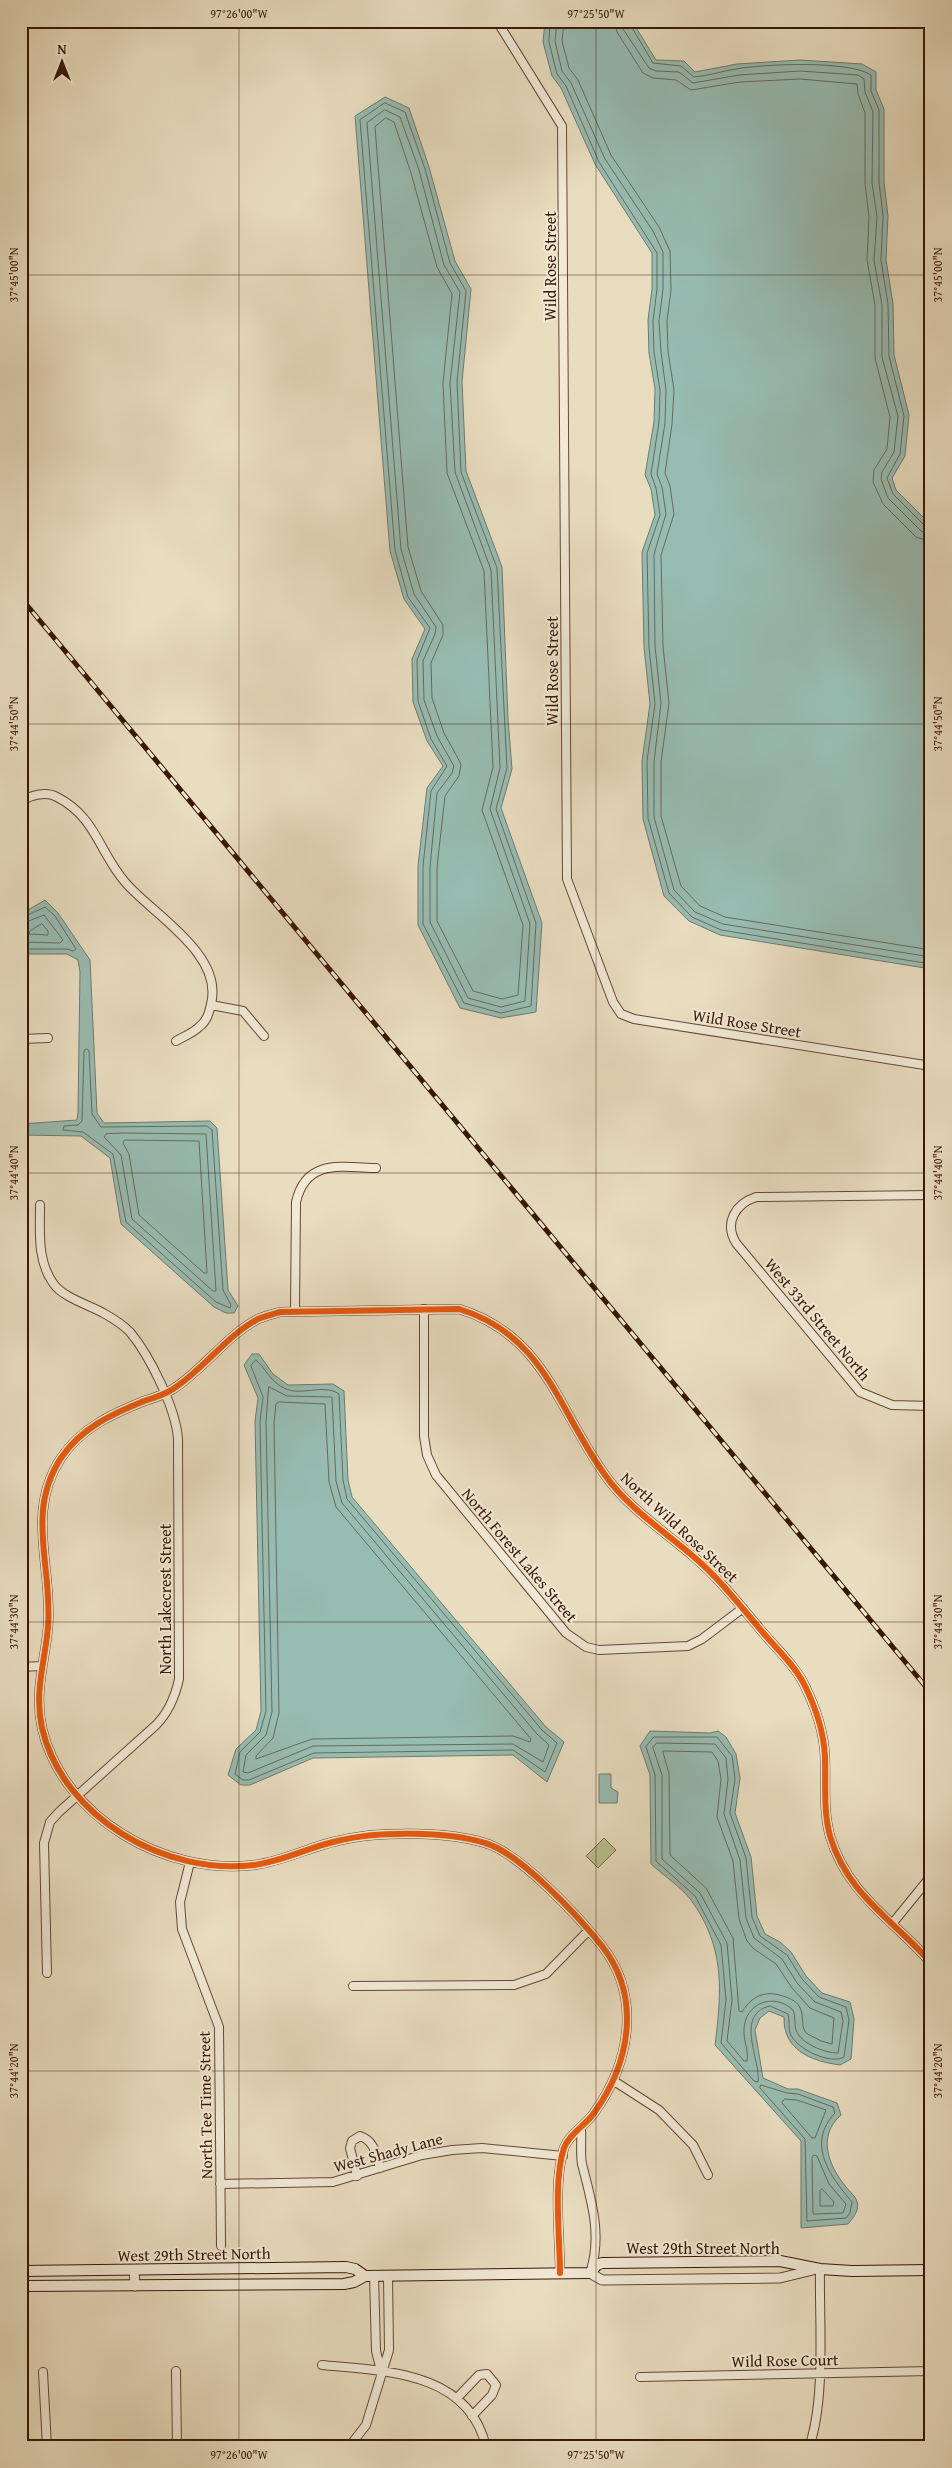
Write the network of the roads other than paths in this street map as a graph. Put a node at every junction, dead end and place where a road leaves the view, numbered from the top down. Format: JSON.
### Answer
{"nodes":[{"id":1,"x":497,"y":21,"type":"edge"},
{"id":2,"x":21,"y":802,"type":"edge"},
{"id":3,"x":211,"y":1005,"type":"junction"},
{"id":4,"x":264,"y":1036,"type":"dead end"},
{"id":5,"x":21,"y":1038,"type":"edge"},
{"id":6,"x":48,"y":1038,"type":"dead end"},
{"id":7,"x":176,"y":1041,"type":"dead end"},
{"id":8,"x":931,"y":1066,"type":"edge"},
{"id":9,"x":376,"y":1168,"type":"dead end"},
{"id":10,"x":931,"y":1194,"type":"edge"},
{"id":11,"x":40,"y":1205,"type":"dead end"},
{"id":12,"x":424,"y":1309,"type":"junction"},
{"id":13,"x":295,"y":1310,"type":"junction"},
{"id":14,"x":166,"y":1393,"type":"junction"},
{"id":15,"x":931,"y":1406,"type":"edge"},
{"id":16,"x":743,"y":1608,"type":"junction"},
{"id":17,"x":21,"y":1666,"type":"edge"},
{"id":18,"x":41,"y":1666,"type":"junction"},
{"id":19,"x":78,"y":1796,"type":"junction"},
{"id":20,"x":190,"y":1862,"type":"junction"},
{"id":21,"x":931,"y":1876,"type":"edge"},
{"id":22,"x":892,"y":1924,"type":"junction"},
{"id":23,"x":588,"y":1931,"type":"junction"},
{"id":24,"x":931,"y":1963,"type":"edge"},
{"id":25,"x":47,"y":1973,"type":"dead end"},
{"id":26,"x":353,"y":1986,"type":"dead end"},
{"id":27,"x":614,"y":2081,"type":"junction"},
{"id":28,"x":581,"y":2129,"type":"junction"},
{"id":29,"x":562,"y":2156,"type":"junction"},
{"id":30,"x":380,"y":2168,"type":"junction"},
{"id":31,"x":708,"y":2175,"type":"dead end"},
{"id":32,"x":357,"y":2176,"type":"junction"},
{"id":33,"x":220,"y":2184,"type":"junction"},
{"id":34,"x":221,"y":2246,"type":"dead end"},
{"id":35,"x":820,"y":2269,"type":"junction"},
{"id":36,"x":134,"y":2270,"type":"junction"},
{"id":37,"x":931,"y":2270,"type":"edge"},
{"id":38,"x":21,"y":2271,"type":"edge"},
{"id":39,"x":560,"y":2273,"type":"junction"},
{"id":40,"x":590,"y":2273,"type":"junction"},
{"id":41,"x":369,"y":2275,"type":"junction"},
{"id":42,"x":388,"y":2275,"type":"junction"},
{"id":43,"x":21,"y":2286,"type":"edge"},
{"id":44,"x":135,"y":2286,"type":"junction"},
{"id":45,"x":322,"y":2365,"type":"dead end"},
{"id":46,"x":176,"y":2371,"type":"dead end"},
{"id":47,"x":381,"y":2371,"type":"junction"},
{"id":48,"x":931,"y":2371,"type":"edge"},
{"id":49,"x":44,"y":2372,"type":"dead end"},
{"id":50,"x":819,"y":2373,"type":"junction"},
{"id":51,"x":640,"y":2377,"type":"dead end"},
{"id":52,"x":457,"y":2398,"type":"junction"},
{"id":53,"x":472,"y":2416,"type":"junction"},
{"id":54,"x":47,"y":2447,"type":"edge"},
{"id":55,"x":177,"y":2447,"type":"edge"},
{"id":56,"x":349,"y":2447,"type":"edge"},
{"id":57,"x":486,"y":2447,"type":"edge"},
{"id":58,"x":809,"y":2447,"type":"edge"}],
"edges":[{"from":1,"to":8,"type":"street","name":"Wild Rose Street"},
{"from":2,"to":3,"type":"street"},
{"from":3,"to":4,"type":"street"},
{"from":3,"to":7,"type":"street"},
{"from":5,"to":6,"type":"street"},
{"from":9,"to":13,"type":"street"},
{"from":10,"to":15,"type":"street","name":"West 33rd Street North"},
{"from":11,"to":14,"type":"street","name":"North Lakecrest Street"},
{"from":12,"to":13,"type":"street","name":"North Wild Rose Street"},
{"from":12,"to":16,"type":"street","name":"North Wild Rose Street"},
{"from":12,"to":16,"type":"street","name":"North Forest Lakes Street"},
{"from":13,"to":14,"type":"street","name":"North Wild Rose Street"},
{"from":14,"to":18,"type":"street"},
{"from":14,"to":19,"type":"street","name":"North Lakecrest Street"},
{"from":16,"to":22,"type":"street","name":"North Wild Rose Street"},
{"from":17,"to":18,"type":"street"},
{"from":18,"to":19,"type":"street"},
{"from":19,"to":20,"type":"street"},
{"from":19,"to":25,"type":"street","name":"North Lakecrest Street"},
{"from":20,"to":23,"type":"street"},
{"from":20,"to":33,"type":"street","name":"North Tee Time Street"},
{"from":21,"to":22,"type":"street"},
{"from":22,"to":24,"type":"street","name":"North Wild Rose Street"},
{"from":23,"to":26,"type":"street"},
{"from":23,"to":27,"type":"street"},
{"from":27,"to":28,"type":"street"},
{"from":27,"to":31,"type":"street"},
{"from":28,"to":29,"type":"street"},
{"from":28,"to":40,"type":"street"},
{"from":29,"to":30,"type":"street","name":"West Shady Lane"},
{"from":29,"to":39,"type":"street"},
{"from":30,"to":32,"type":"street","name":"West Shady Lane"},
{"from":30,"to":32,"type":"street"},
{"from":32,"to":33,"type":"street","name":"West Shady Lane"},
{"from":33,"to":34,"type":"street","name":"North Tee Time Street"},
{"from":35,"to":37,"type":"main road","name":"West 29th Street North"},
{"from":35,"to":40,"type":"street","name":"West 29th Street North"},
{"from":35,"to":40,"type":"main road","name":"West 29th Street North"},
{"from":35,"to":50,"type":"street"},
{"from":36,"to":38,"type":"main road","name":"West 29th Street North"},
{"from":36,"to":41,"type":"main road","name":"West 29th Street North"},
{"from":36,"to":44,"type":"street"},
{"from":39,"to":40,"type":"main road","name":"West 29th Street North"},
{"from":39,"to":42,"type":"main road","name":"West 29th Street North"},
{"from":41,"to":42,"type":"main road","name":"West 29th Street North"},
{"from":41,"to":44,"type":"main road","name":"West 29th Street North"},
{"from":41,"to":47,"type":"street"},
{"from":42,"to":47,"type":"street"},
{"from":43,"to":44,"type":"main road","name":"West 29th Street North"},
{"from":45,"to":47,"type":"street"},
{"from":46,"to":55,"type":"street"},
{"from":47,"to":52,"type":"street"},
{"from":47,"to":56,"type":"street"},
{"from":48,"to":50,"type":"street","name":"Wild Rose Court"},
{"from":49,"to":54,"type":"street"},
{"from":50,"to":51,"type":"street","name":"Wild Rose Court"},
{"from":50,"to":58,"type":"street"},
{"from":52,"to":53,"type":"street"},
{"from":52,"to":53,"type":"street"},
{"from":53,"to":57,"type":"street"}]}
